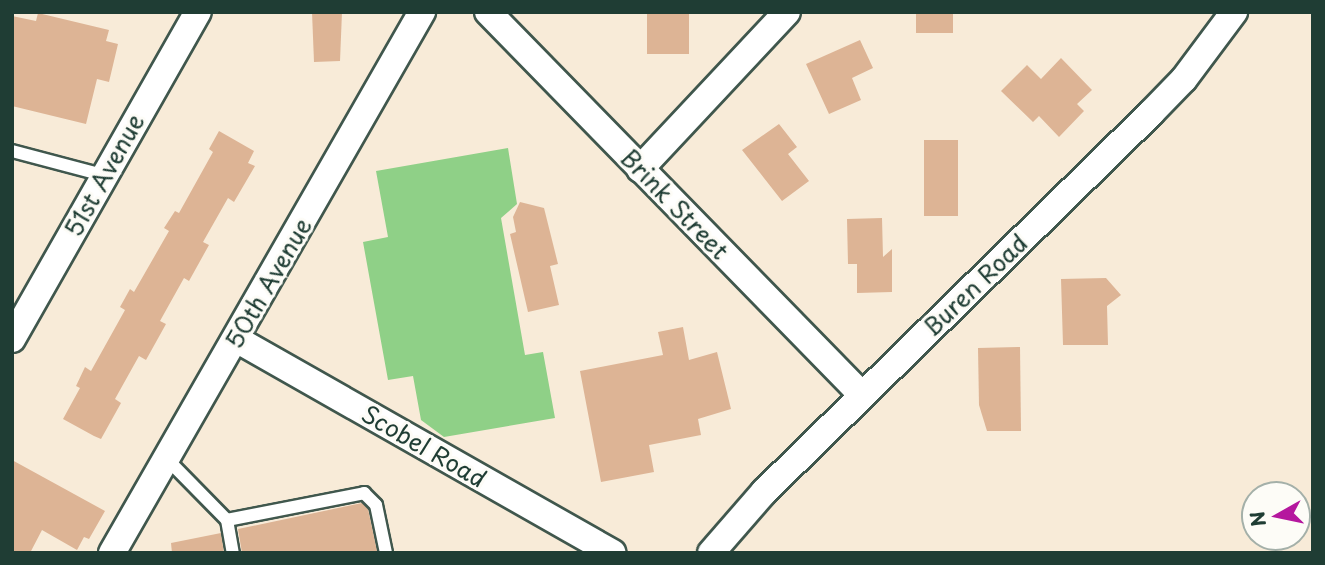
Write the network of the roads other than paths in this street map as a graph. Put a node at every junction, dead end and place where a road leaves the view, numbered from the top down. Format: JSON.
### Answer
{"nodes":[{"id":1,"x":198,"y":12,"type":"edge"},
{"id":2,"x":422,"y":12,"type":"edge"},
{"id":3,"x":488,"y":12,"type":"edge"},
{"id":4,"x":787,"y":12,"type":"edge"},
{"id":5,"x":1234,"y":12,"type":"edge"},
{"id":6,"x":12,"y":151,"type":"edge"},
{"id":7,"x":640,"y":169,"type":"junction"},
{"id":8,"x":103,"y":176,"type":"junction"},
{"id":9,"x":12,"y":339,"type":"edge"},
{"id":10,"x":236,"y":339,"type":"junction"},
{"id":11,"x":862,"y":395,"type":"junction"},
{"id":12,"x":167,"y":459,"type":"junction"},
{"id":13,"x":227,"y":520,"type":"junction"},
{"id":14,"x":112,"y":553,"type":"edge"},
{"id":15,"x":233,"y":553,"type":"edge"},
{"id":16,"x":386,"y":553,"type":"edge"},
{"id":17,"x":612,"y":553,"type":"edge"},
{"id":18,"x":710,"y":553,"type":"edge"}],
"edges":[{"from":1,"to":8,"type":"street","name":"51st Avenue"},
{"from":2,"to":10,"type":"street","name":"50th Avenue"},
{"from":3,"to":7,"type":"street","name":"Brink Street"},
{"from":4,"to":7,"type":"street"},
{"from":5,"to":11,"type":"street","name":"Buren Road"},
{"from":6,"to":8,"type":"lane"},
{"from":7,"to":11,"type":"street","name":"Brink Street"},
{"from":8,"to":9,"type":"street","name":"51st Avenue"},
{"from":10,"to":12,"type":"street","name":"50th Avenue"},
{"from":10,"to":17,"type":"street","name":"Scobel Road"},
{"from":11,"to":18,"type":"street","name":"Buren Road"},
{"from":12,"to":13,"type":"lane"},
{"from":12,"to":14,"type":"street","name":"50th Avenue"},
{"from":13,"to":15,"type":"lane"},
{"from":13,"to":16,"type":"lane"}]}
